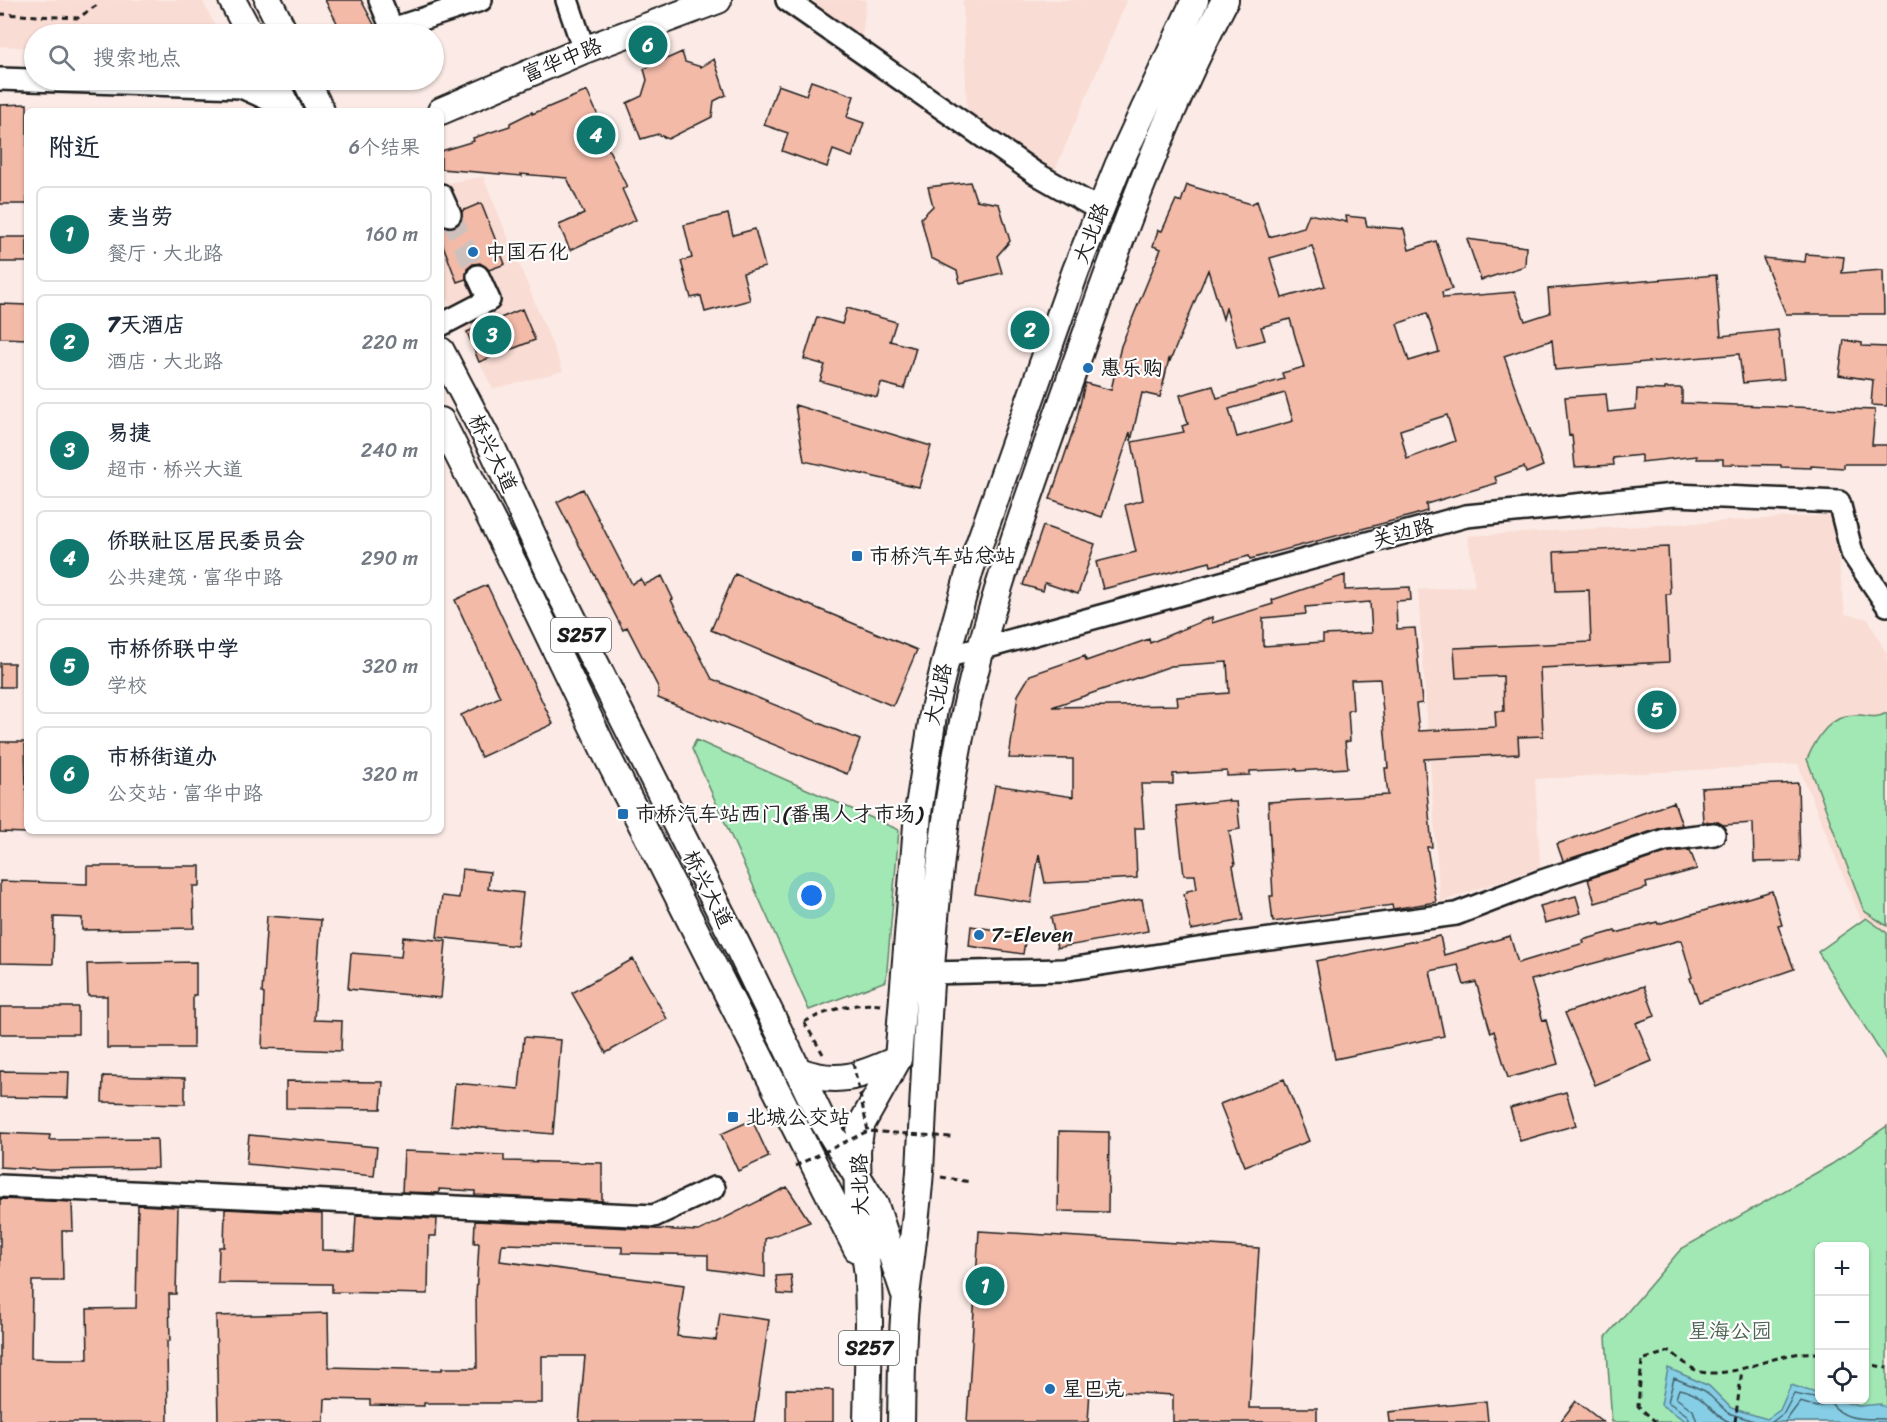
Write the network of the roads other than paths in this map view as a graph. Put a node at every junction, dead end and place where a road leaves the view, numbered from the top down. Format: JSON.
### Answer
{"nodes":[{"id":1,"x":232,"y":0,"type":"edge"},
{"id":2,"x":268,"y":0,"type":"edge"},
{"id":3,"x":380,"y":0,"type":"edge"},
{"id":4,"x":481,"y":0,"type":"edge"},
{"id":5,"x":567,"y":0,"type":"edge"},
{"id":6,"x":718,"y":0,"type":"edge"},
{"id":7,"x":787,"y":0,"type":"edge"},
{"id":8,"x":1195,"y":0,"type":"edge"},
{"id":9,"x":1225,"y":0,"type":"edge"},
{"id":10,"x":245,"y":24,"type":"edge"},
{"id":11,"x":280,"y":24,"type":"edge"},
{"id":12,"x":390,"y":24,"type":"edge"},
{"id":13,"x":407,"y":24,"type":"edge"},
{"id":14,"x":584,"y":50,"type":"junction"},
{"id":15,"x":0,"y":79,"type":"edge"},
{"id":16,"x":24,"y":80,"type":"edge"},
{"id":17,"x":247,"y":90,"type":"edge"},
{"id":18,"x":278,"y":90,"type":"edge"},
{"id":19,"x":311,"y":90,"type":"edge"},
{"id":20,"x":285,"y":108,"type":"edge"},
{"id":21,"x":288,"y":108,"type":"edge"},
{"id":22,"x":320,"y":108,"type":"edge"},
{"id":23,"x":444,"y":110,"type":"edge"},
{"id":24,"x":1100,"y":210,"type":"junction"},
{"id":25,"x":478,"y":276,"type":"tunnel mouth"},
{"id":26,"x":444,"y":324,"type":"edge"},
{"id":27,"x":444,"y":357,"type":"edge"},
{"id":28,"x":444,"y":427,"type":"edge"},
{"id":29,"x":1887,"y":605,"type":"edge"},
{"id":30,"x":980,"y":649,"type":"junction"},
{"id":31,"x":947,"y":656,"type":"junction"},
{"id":32,"x":1714,"y":834,"type":"dead end"},
{"id":33,"x":931,"y":973,"type":"junction"},
{"id":34,"x":898,"y":1059,"type":"junction"},
{"id":35,"x":799,"y":1071,"type":"junction"},
{"id":36,"x":857,"y":1176,"type":"junction"},
{"id":37,"x":0,"y":1186,"type":"edge"},
{"id":38,"x":714,"y":1188,"type":"dead end"},
{"id":39,"x":868,"y":1275,"type":"junction"},
{"id":40,"x":906,"y":1299,"type":"junction"},
{"id":41,"x":867,"y":1422,"type":"edge"},
{"id":42,"x":901,"y":1422,"type":"edge"}],
"edges":[{"from":1,"to":10,"type":"main road"},
{"from":2,"to":11,"type":"main road"},
{"from":3,"to":12,"type":"street"},
{"from":4,"to":13,"type":"street"},
{"from":5,"to":14,"type":"street"},
{"from":6,"to":14,"type":"main road","name":"富华中路"},
{"from":7,"to":24,"type":"street"},
{"from":8,"to":24,"type":"main road","name":"大北路"},
{"from":9,"to":30,"type":"main road","name":"大北路"},
{"from":14,"to":23,"type":"main road","name":"富华中路"},
{"from":15,"to":16,"type":"street"},
{"from":17,"to":20,"type":"street"},
{"from":18,"to":21,"type":"main road"},
{"from":19,"to":22,"type":"main road"},
{"from":24,"to":31,"type":"main road","name":"大北路"},
{"from":25,"to":26,"type":"street"},
{"from":27,"to":35,"type":"main road","name":"桥兴大道","number":"S257"},
{"from":28,"to":39,"type":"main road","name":"桥兴大道","number":"S257"},
{"from":29,"to":30,"type":"street","name":"关边路"},
{"from":30,"to":31,"type":"street","name":"关边路"},
{"from":30,"to":33,"type":"main road","name":"大北路"},
{"from":31,"to":34,"type":"main road","name":"大北路"},
{"from":32,"to":33,"type":"street"},
{"from":33,"to":40,"type":"main road","name":"大北路"},
{"from":34,"to":35,"type":"main road"},
{"from":34,"to":36,"type":"main road","name":"大北路"},
{"from":35,"to":36,"type":"main road","name":"桥兴大道","number":"S257"},
{"from":36,"to":39,"type":"main road","name":"大北路"},
{"from":36,"to":40,"type":"main road","name":"桥兴大道","number":"S257"},
{"from":37,"to":38,"type":"street"},
{"from":39,"to":41,"type":"main road","name":"大北路","number":"S257"},
{"from":40,"to":42,"type":"main road","name":"大北路","number":"S257"}]}
